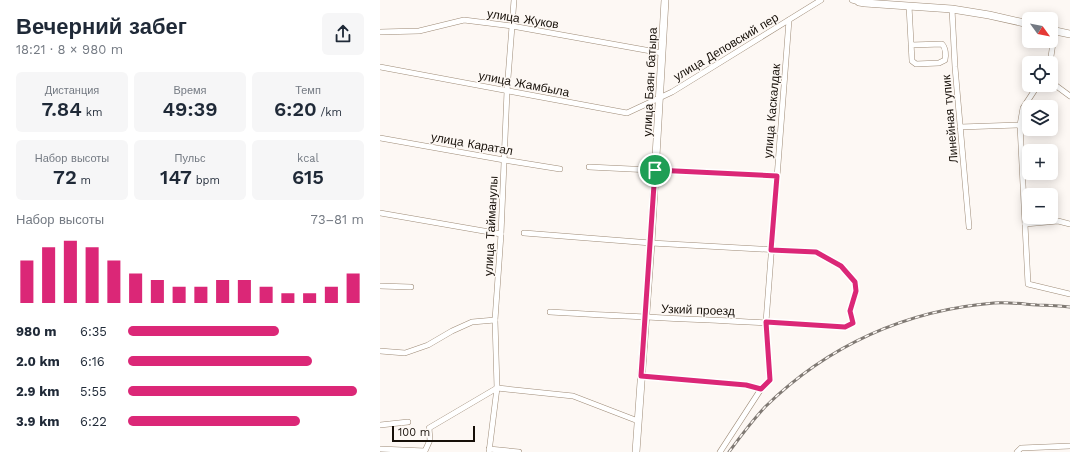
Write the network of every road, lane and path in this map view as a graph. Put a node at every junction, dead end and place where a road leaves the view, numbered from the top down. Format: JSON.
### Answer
{"nodes":[{"id":1,"x":514,"y":0,"type":"edge"},
{"id":2,"x":666,"y":0,"type":"edge"},
{"id":3,"x":821,"y":0,"type":"edge"},
{"id":4,"x":857,"y":1,"type":"edge"},
{"id":5,"x":909,"y":6,"type":"junction"},
{"id":6,"x":952,"y":9,"type":"junction"},
{"id":7,"x":789,"y":20,"type":"junction"},
{"id":8,"x":1022,"y":22,"type":"edge"},
{"id":9,"x":512,"y":26,"type":"junction"},
{"id":10,"x":1058,"y":31,"type":"edge"},
{"id":11,"x":380,"y":32,"type":"edge"},
{"id":12,"x":1070,"y":34,"type":"edge"},
{"id":13,"x":911,"y":44,"type":"junction"},
{"id":14,"x":662,"y":53,"type":"junction"},
{"id":15,"x":380,"y":67,"type":"edge"},
{"id":16,"x":1058,"y":87,"type":"edge"},
{"id":17,"x":507,"y":91,"type":"junction"},
{"id":18,"x":1033,"y":92,"type":"edge"},
{"id":19,"x":1070,"y":96,"type":"edge"},
{"id":20,"x":660,"y":97,"type":"junction"},
{"id":21,"x":1020,"y":125,"type":"junction"},
{"id":22,"x":960,"y":127,"type":"junction"},
{"id":23,"x":380,"y":138,"type":"edge"},
{"id":24,"x":504,"y":160,"type":"junction"},
{"id":25,"x":589,"y":167,"type":"dead end"},
{"id":26,"x":560,"y":169,"type":"dead end"},
{"id":27,"x":655,"y":170,"type":"junction"},
{"id":28,"x":777,"y":176,"type":"junction"},
{"id":29,"x":1023,"y":188,"type":"edge"},
{"id":30,"x":380,"y":213,"type":"edge"},
{"id":31,"x":1058,"y":221,"type":"edge"},
{"id":32,"x":1025,"y":224,"type":"edge"},
{"id":33,"x":1070,"y":224,"type":"edge"},
{"id":34,"x":969,"y":227,"type":"dead end"},
{"id":35,"x":524,"y":233,"type":"dead end"},
{"id":36,"x":501,"y":234,"type":"junction"},
{"id":37,"x":651,"y":243,"type":"junction"},
{"id":38,"x":771,"y":250,"type":"junction"},
{"id":39,"x":380,"y":286,"type":"edge"},
{"id":40,"x":411,"y":287,"type":"dead end"},
{"id":41,"x":1070,"y":294,"type":"edge"},
{"id":42,"x":550,"y":312,"type":"dead end"},
{"id":43,"x":645,"y":318,"type":"junction"},
{"id":44,"x":495,"y":320,"type":"junction"},
{"id":45,"x":766,"y":322,"type":"junction"},
{"id":46,"x":380,"y":351,"type":"edge"},
{"id":47,"x":641,"y":376,"type":"junction"},
{"id":48,"x":497,"y":388,"type":"junction"},
{"id":49,"x":761,"y":389,"type":"junction"},
{"id":50,"x":638,"y":421,"type":"junction"},
{"id":51,"x":408,"y":422,"type":"dead end"},
{"id":52,"x":380,"y":425,"type":"edge"},
{"id":53,"x":1070,"y":446,"type":"edge"},
{"id":54,"x":380,"y":449,"type":"edge"},
{"id":55,"x":489,"y":451,"type":"edge"},
{"id":56,"x":519,"y":452,"type":"edge"},
{"id":57,"x":636,"y":452,"type":"edge"},
{"id":58,"x":720,"y":452,"type":"edge"},
{"id":59,"x":1017,"y":452,"type":"edge"}],
"edges":[{"from":1,"to":9,"type":"street","name":"улица Тайманулы"},
{"from":2,"to":14,"type":"street","name":"улица Баян батыра"},
{"from":3,"to":7,"type":"street","name":"улица Деповский пер"},
{"from":4,"to":5,"type":"street"},
{"from":5,"to":6,"type":"street"},
{"from":5,"to":13,"type":"street"},
{"from":6,"to":8,"type":"street"},
{"from":6,"to":22,"type":"street","name":"Линейная тупик"},
{"from":7,"to":20,"type":"street","name":"улица Деповский пер"},
{"from":7,"to":28,"type":"street","name":"улица Каскалдак"},
{"from":9,"to":11,"type":"street","name":"улица Жуков"},
{"from":9,"to":14,"type":"street","name":"улица Жуков"},
{"from":9,"to":17,"type":"street","name":"улица Тайманулы"},
{"from":10,"to":12,"type":"street"},
{"from":13,"to":13,"type":"street"},
{"from":14,"to":20,"type":"street","name":"улица Баян батыра"},
{"from":15,"to":17,"type":"street","name":"улица Жамбыла"},
{"from":16,"to":19,"type":"street"},
{"from":17,"to":20,"type":"street","name":"улица Жамбыла"},
{"from":17,"to":24,"type":"street","name":"улица Тайманулы"},
{"from":18,"to":21,"type":"street"},
{"from":20,"to":27,"type":"street","name":"улица Баян батыра"},
{"from":21,"to":22,"type":"street"},
{"from":21,"to":29,"type":"street"},
{"from":22,"to":34,"type":"street","name":"Линейная тупик"},
{"from":23,"to":24,"type":"street","name":"улица Каратал"},
{"from":24,"to":26,"type":"street","name":"улица Каратал"},
{"from":24,"to":36,"type":"street","name":"улица Тайманулы"},
{"from":25,"to":27,"type":"street"},
{"from":27,"to":28,"type":"street"},
{"from":27,"to":37,"type":"street","name":"улица Баян батыра"},
{"from":28,"to":38,"type":"street","name":"улица Каскалдак"},
{"from":30,"to":36,"type":"street"},
{"from":31,"to":33,"type":"street"},
{"from":32,"to":41,"type":"street"},
{"from":35,"to":37,"type":"street"},
{"from":36,"to":44,"type":"street","name":"улица Тайманулы"},
{"from":37,"to":38,"type":"street"},
{"from":37,"to":43,"type":"street","name":"улица Баян батыра"},
{"from":38,"to":45,"type":"street","name":"улица Каскалдак"},
{"from":38,"to":45,"type":"street","name":"Узкий проезд"},
{"from":39,"to":40,"type":"street"},
{"from":42,"to":43,"type":"street","name":"Узкий проезд"},
{"from":43,"to":45,"type":"street","name":"Узкий проезд"},
{"from":43,"to":47,"type":"street","name":"улица Баян батыра"},
{"from":44,"to":46,"type":"street"},
{"from":44,"to":48,"type":"street","name":"улица Тайманулы"},
{"from":45,"to":49,"type":"street","name":"улица Каскалдак"},
{"from":47,"to":49,"type":"street"},
{"from":47,"to":50,"type":"street","name":"улица Баян батыра"},
{"from":48,"to":50,"type":"street"},
{"from":48,"to":54,"type":"street"},
{"from":48,"to":55,"type":"street","name":"улица Тайманулы"},
{"from":49,"to":58,"type":"street","name":"улица Каскалдак"},
{"from":50,"to":57,"type":"street","name":"улица Баян батыра"},
{"from":51,"to":52,"type":"street"},
{"from":53,"to":59,"type":"street"},
{"from":55,"to":56,"type":"street"}]}
